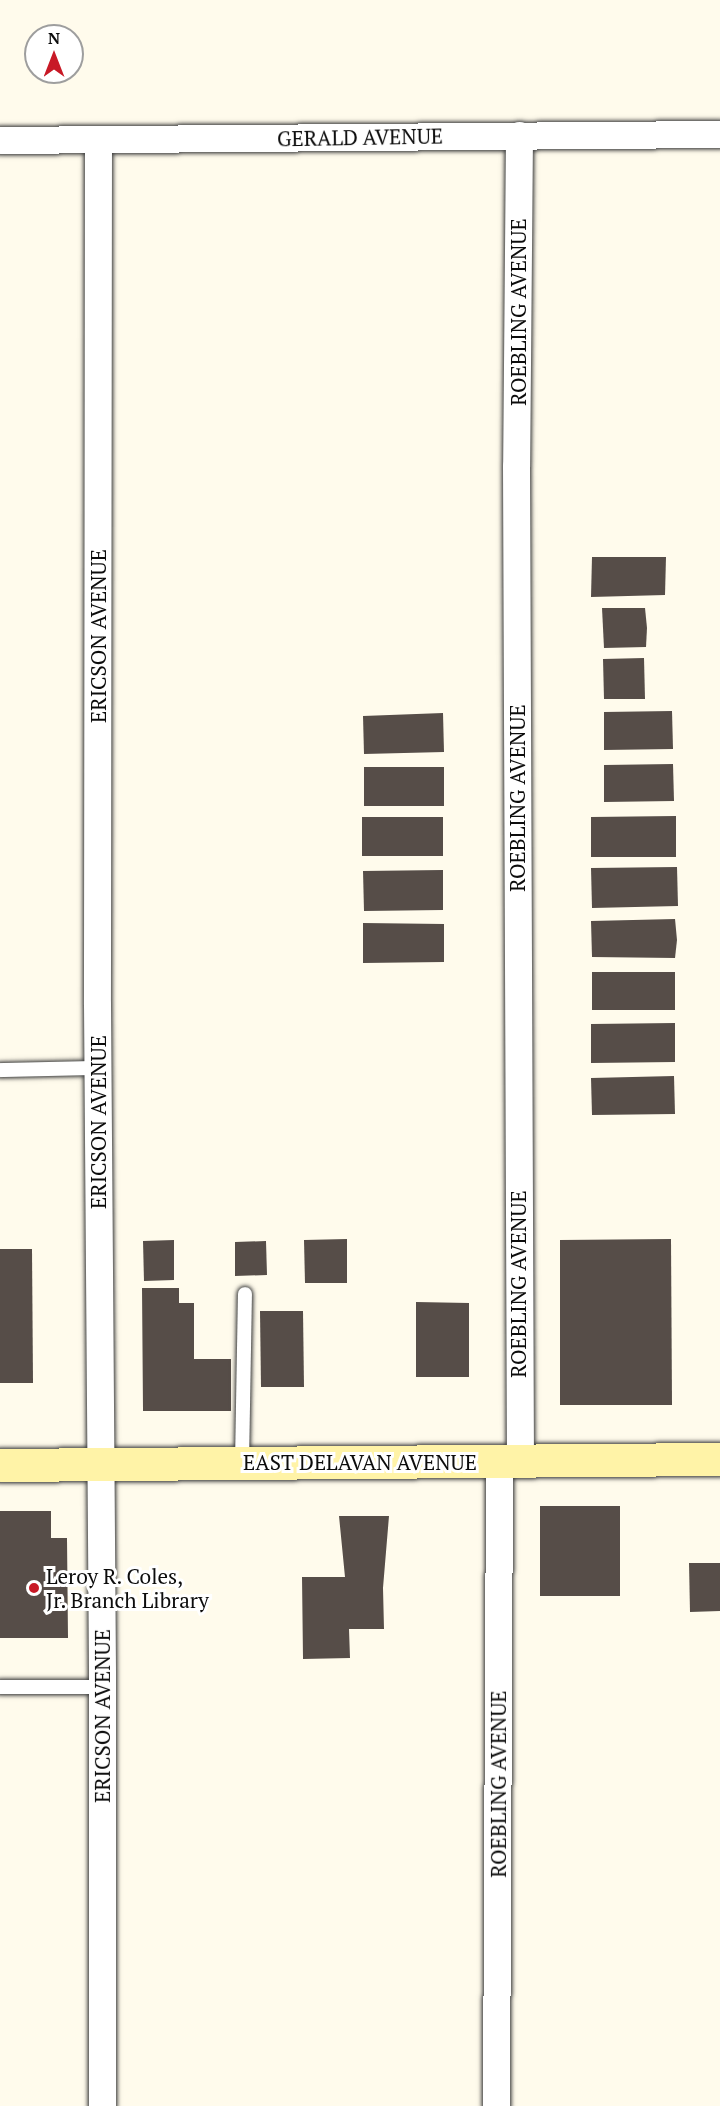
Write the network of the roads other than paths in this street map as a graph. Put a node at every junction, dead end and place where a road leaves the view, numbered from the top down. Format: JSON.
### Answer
{"nodes":[{"id":1,"x":720,"y":134,"type":"edge"},
{"id":2,"x":519,"y":135,"type":"junction"},
{"id":3,"x":98,"y":139,"type":"junction"},
{"id":4,"x":0,"y":141,"type":"edge"},
{"id":5,"x":97,"y":1068,"type":"junction"},
{"id":6,"x":0,"y":1070,"type":"edge"},
{"id":7,"x":244,"y":1294,"type":"dead end"},
{"id":8,"x":720,"y":1459,"type":"edge"},
{"id":9,"x":509,"y":1461,"type":"junction"},
{"id":10,"x":242,"y":1463,"type":"junction"},
{"id":11,"x":100,"y":1464,"type":"junction"},
{"id":12,"x":0,"y":1465,"type":"edge"},
{"id":13,"x":0,"y":1687,"type":"edge"},
{"id":14,"x":102,"y":1687,"type":"junction"},
{"id":15,"x":102,"y":2106,"type":"edge"},
{"id":16,"x":496,"y":2106,"type":"edge"}],
"edges":[{"from":1,"to":2,"type":"street","name":"GERALD AVENUE"},
{"from":2,"to":3,"type":"street","name":"GERALD AVENUE"},
{"from":2,"to":9,"type":"street","name":"ROEBLING AVENUE"},
{"from":3,"to":4,"type":"street","name":"GERALD AVENUE"},
{"from":3,"to":5,"type":"street","name":"ERICSON AVENUE"},
{"from":5,"to":6,"type":"lane"},
{"from":5,"to":11,"type":"street","name":"ERICSON AVENUE"},
{"from":7,"to":10,"type":"lane"},
{"from":8,"to":9,"type":"street","name":"EAST DELAVAN AVENUE"},
{"from":9,"to":10,"type":"street","name":"EAST DELAVAN AVENUE"},
{"from":9,"to":16,"type":"street","name":"ROEBLING AVENUE"},
{"from":10,"to":11,"type":"street","name":"EAST DELAVAN AVENUE"},
{"from":11,"to":12,"type":"street","name":"EAST DELAVAN AVENUE"},
{"from":11,"to":14,"type":"street","name":"ERICSON AVENUE"},
{"from":13,"to":14,"type":"lane"},
{"from":14,"to":15,"type":"street","name":"ERICSON AVENUE"}]}
